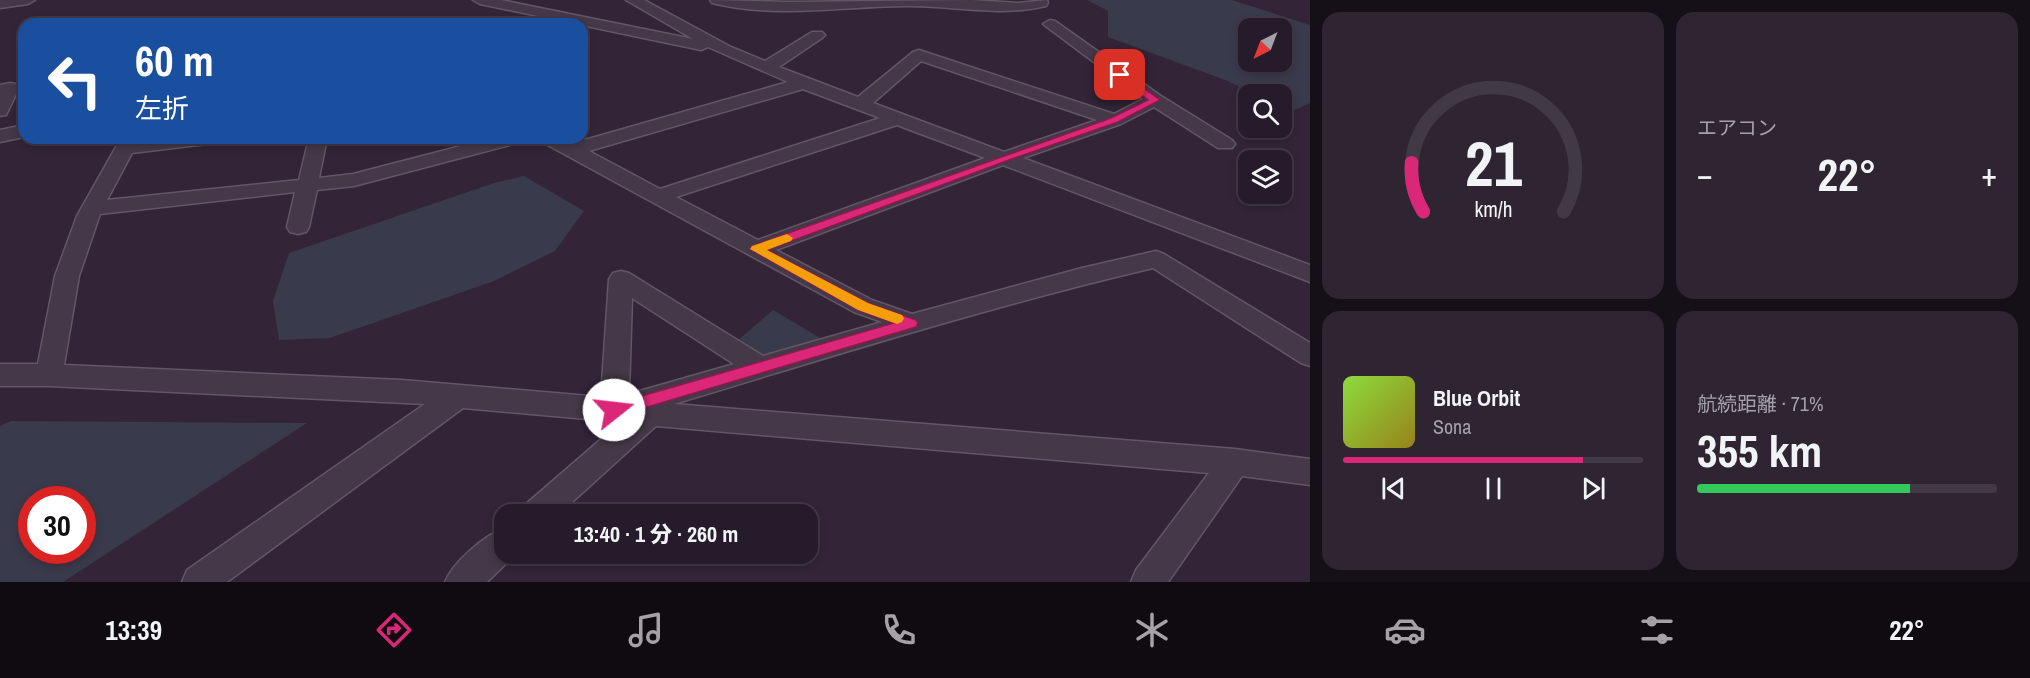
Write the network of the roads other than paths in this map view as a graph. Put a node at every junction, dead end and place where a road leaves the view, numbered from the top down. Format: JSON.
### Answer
{"nodes":[{"id":1,"x":28,"y":0,"type":"edge"},
{"id":2,"x":480,"y":0,"type":"edge"},
{"id":3,"x":633,"y":0,"type":"edge"},
{"id":4,"x":717,"y":0,"type":"edge"},
{"id":5,"x":1040,"y":0,"type":"edge"},
{"id":6,"x":0,"y":4,"type":"edge"},
{"id":7,"x":568,"y":18,"type":"edge"},
{"id":8,"x":588,"y":22,"type":"edge"},
{"id":9,"x":1050,"y":24,"type":"dead end"},
{"id":10,"x":817,"y":35,"type":"dead end"},
{"id":11,"x":725,"y":50,"type":"junction"},
{"id":12,"x":768,"y":67,"type":"junction"},
{"id":13,"x":804,"y":82,"type":"junction"},
{"id":14,"x":0,"y":90,"type":"edge"},
{"id":15,"x":1155,"y":100,"type":"junction"},
{"id":16,"x":861,"y":104,"type":"junction"},
{"id":17,"x":0,"y":111,"type":"edge"},
{"id":18,"x":899,"y":118,"type":"junction"},
{"id":19,"x":1115,"y":120,"type":"junction"},
{"id":20,"x":18,"y":132,"type":"edge"},
{"id":21,"x":0,"y":136,"type":"edge"},
{"id":22,"x":126,"y":144,"type":"edge"},
{"id":23,"x":317,"y":144,"type":"edge"},
{"id":24,"x":491,"y":144,"type":"edge"},
{"id":25,"x":560,"y":144,"type":"edge"},
{"id":26,"x":1225,"y":144,"type":"dead end"},
{"id":27,"x":572,"y":150,"type":"junction"},
{"id":28,"x":1005,"y":158,"type":"junction"},
{"id":29,"x":307,"y":186,"type":"junction"},
{"id":30,"x":658,"y":196,"type":"junction"},
{"id":31,"x":92,"y":208,"type":"junction"},
{"id":32,"x":298,"y":227,"type":"dead end"},
{"id":33,"x":756,"y":249,"type":"junction"},
{"id":34,"x":1310,"y":274,"type":"edge"},
{"id":35,"x":911,"y":323,"type":"junction"},
{"id":36,"x":1310,"y":356,"type":"edge"},
{"id":37,"x":759,"y":368,"type":"junction"},
{"id":38,"x":0,"y":375,"type":"edge"},
{"id":39,"x":50,"y":375,"type":"junction"},
{"id":40,"x":458,"y":396,"type":"junction"},
{"id":41,"x":614,"y":410,"type":"junction"},
{"id":42,"x":651,"y":413,"type":"junction"},
{"id":43,"x":1235,"y":462,"type":"junction"},
{"id":44,"x":1310,"y":472,"type":"edge"},
{"id":45,"x":548,"y":504,"type":"edge"},
{"id":46,"x":494,"y":553,"type":"edge"},
{"id":47,"x":199,"y":582,"type":"edge"},
{"id":48,"x":462,"y":582,"type":"edge"},
{"id":49,"x":1148,"y":582,"type":"edge"}],
"edges":[{"from":1,"to":6,"type":"street"},
{"from":2,"to":7,"type":"street"},
{"from":3,"to":11,"type":"street"},
{"from":4,"to":5,"type":"street"},
{"from":8,"to":11,"type":"street"},
{"from":9,"to":15,"type":"street"},
{"from":10,"to":12,"type":"street"},
{"from":11,"to":12,"type":"street"},
{"from":12,"to":13,"type":"street"},
{"from":13,"to":16,"type":"street"},
{"from":13,"to":27,"type":"street"},
{"from":14,"to":17,"type":"street"},
{"from":15,"to":19,"type":"street"},
{"from":15,"to":26,"type":"street"},
{"from":16,"to":18,"type":"street"},
{"from":16,"to":19,"type":"street"},
{"from":18,"to":28,"type":"street"},
{"from":18,"to":30,"type":"street"},
{"from":19,"to":28,"type":"street"},
{"from":20,"to":21,"type":"street"},
{"from":22,"to":31,"type":"street"},
{"from":23,"to":29,"type":"street"},
{"from":24,"to":29,"type":"street"},
{"from":25,"to":27,"type":"street"},
{"from":27,"to":30,"type":"street"},
{"from":28,"to":33,"type":"street"},
{"from":28,"to":34,"type":"street"},
{"from":29,"to":31,"type":"street"},
{"from":29,"to":32,"type":"street"},
{"from":30,"to":33,"type":"street"},
{"from":31,"to":39,"type":"street"},
{"from":33,"to":35,"type":"street"},
{"from":35,"to":36,"type":"street"},
{"from":35,"to":37,"type":"street"},
{"from":37,"to":41,"type":"street"},
{"from":37,"to":41,"type":"street"},
{"from":38,"to":39,"type":"street"},
{"from":39,"to":40,"type":"street"},
{"from":40,"to":41,"type":"street"},
{"from":40,"to":47,"type":"street"},
{"from":41,"to":42,"type":"street"},
{"from":42,"to":43,"type":"street"},
{"from":42,"to":45,"type":"street"},
{"from":43,"to":44,"type":"street"},
{"from":43,"to":49,"type":"street"},
{"from":46,"to":48,"type":"street"}]}
